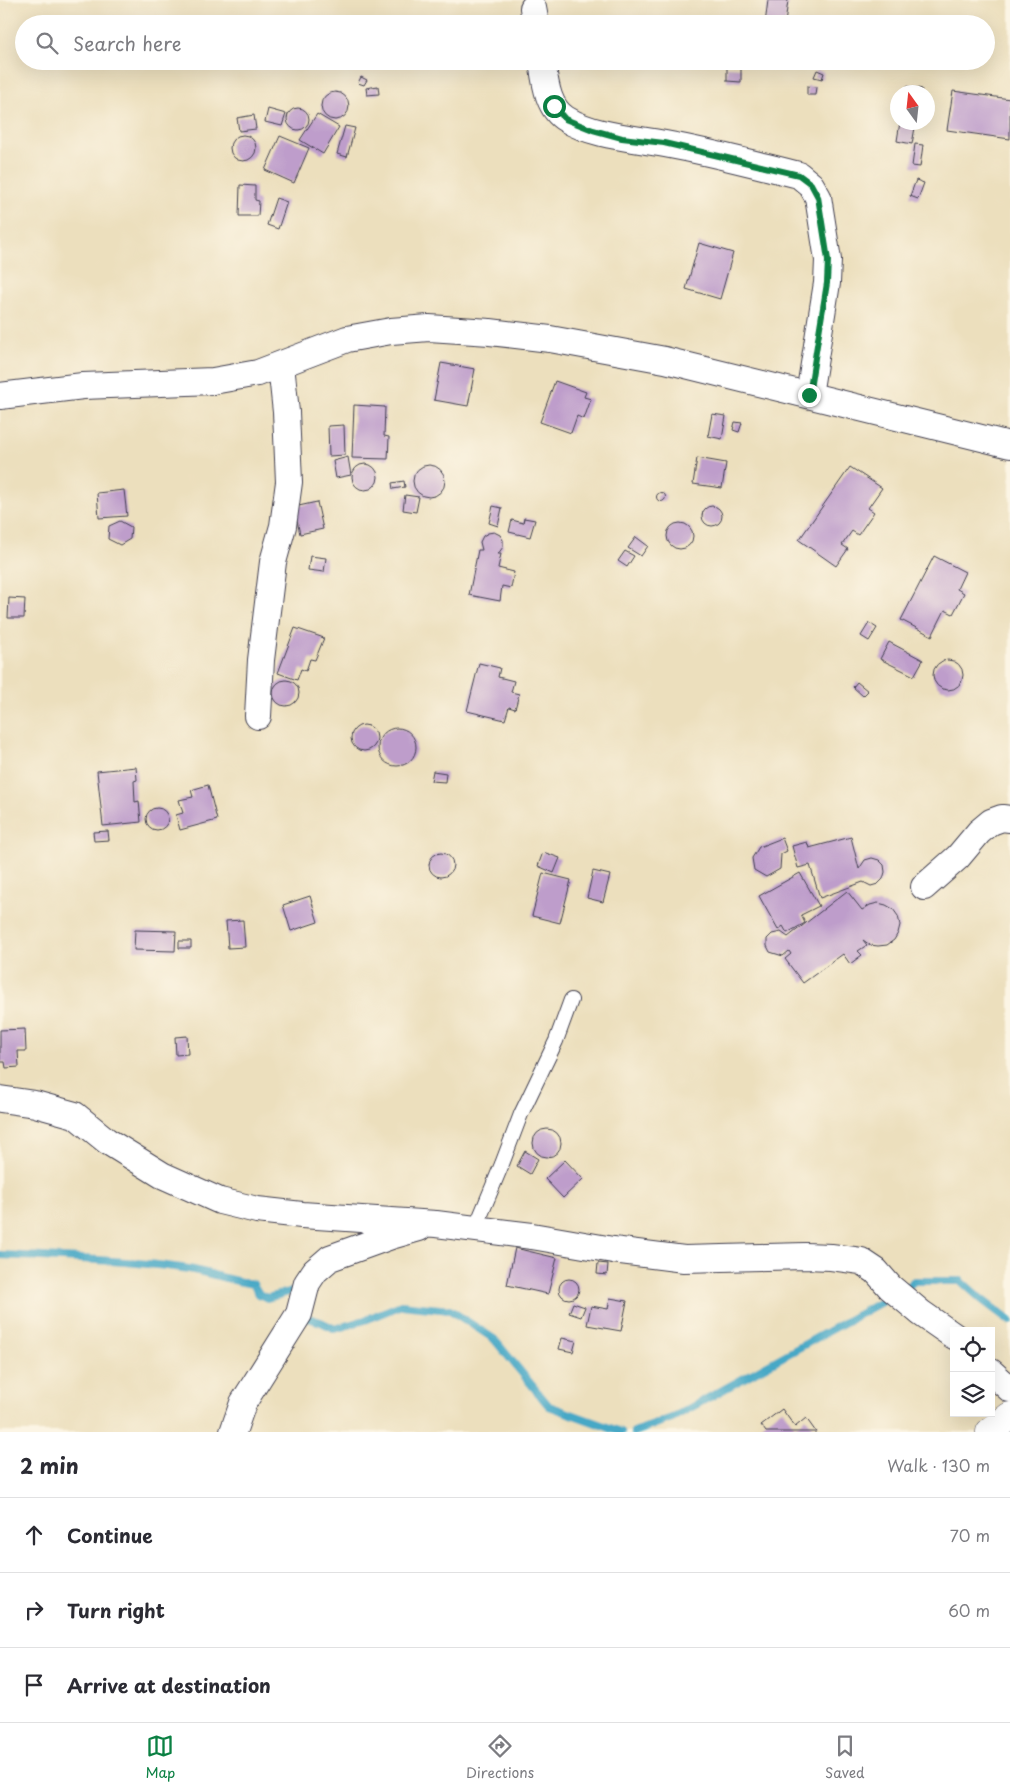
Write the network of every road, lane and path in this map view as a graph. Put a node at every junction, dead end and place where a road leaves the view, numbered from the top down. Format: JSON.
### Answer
{"nodes":[{"id":1,"x":543,"y":70,"type":"edge"},
{"id":2,"x":281,"y":365,"type":"junction"},
{"id":3,"x":809,"y":395,"type":"junction"},
{"id":4,"x":0,"y":396,"type":"edge"},
{"id":5,"x":1010,"y":445,"type":"edge"},
{"id":6,"x":258,"y":716,"type":"dead end"},
{"id":7,"x":1010,"y":819,"type":"edge"},
{"id":8,"x":924,"y":887,"type":"dead end"},
{"id":9,"x":571,"y":1000,"type":"dead end"},
{"id":10,"x":0,"y":1099,"type":"edge"},
{"id":11,"x":436,"y":1224,"type":"junction"},
{"id":12,"x":475,"y":1228,"type":"junction"},
{"id":13,"x":950,"y":1333,"type":"edge"},
{"id":14,"x":995,"y":1376,"type":"edge"},
{"id":15,"x":1010,"y":1389,"type":"edge"},
{"id":16,"x":1010,"y":1416,"type":"edge"},
{"id":17,"x":232,"y":1432,"type":"edge"},
{"id":18,"x":990,"y":1432,"type":"edge"}],
"edges":[{"from":1,"to":3,"type":"street"},
{"from":2,"to":3,"type":"street"},
{"from":2,"to":4,"type":"street"},
{"from":2,"to":6,"type":"street"},
{"from":3,"to":5,"type":"street"},
{"from":7,"to":8,"type":"street"},
{"from":9,"to":12,"type":"lane"},
{"from":10,"to":11,"type":"street"},
{"from":11,"to":12,"type":"street"},
{"from":11,"to":17,"type":"street"},
{"from":12,"to":13,"type":"street"},
{"from":14,"to":15,"type":"street"},
{"from":16,"to":18,"type":"street"}]}
